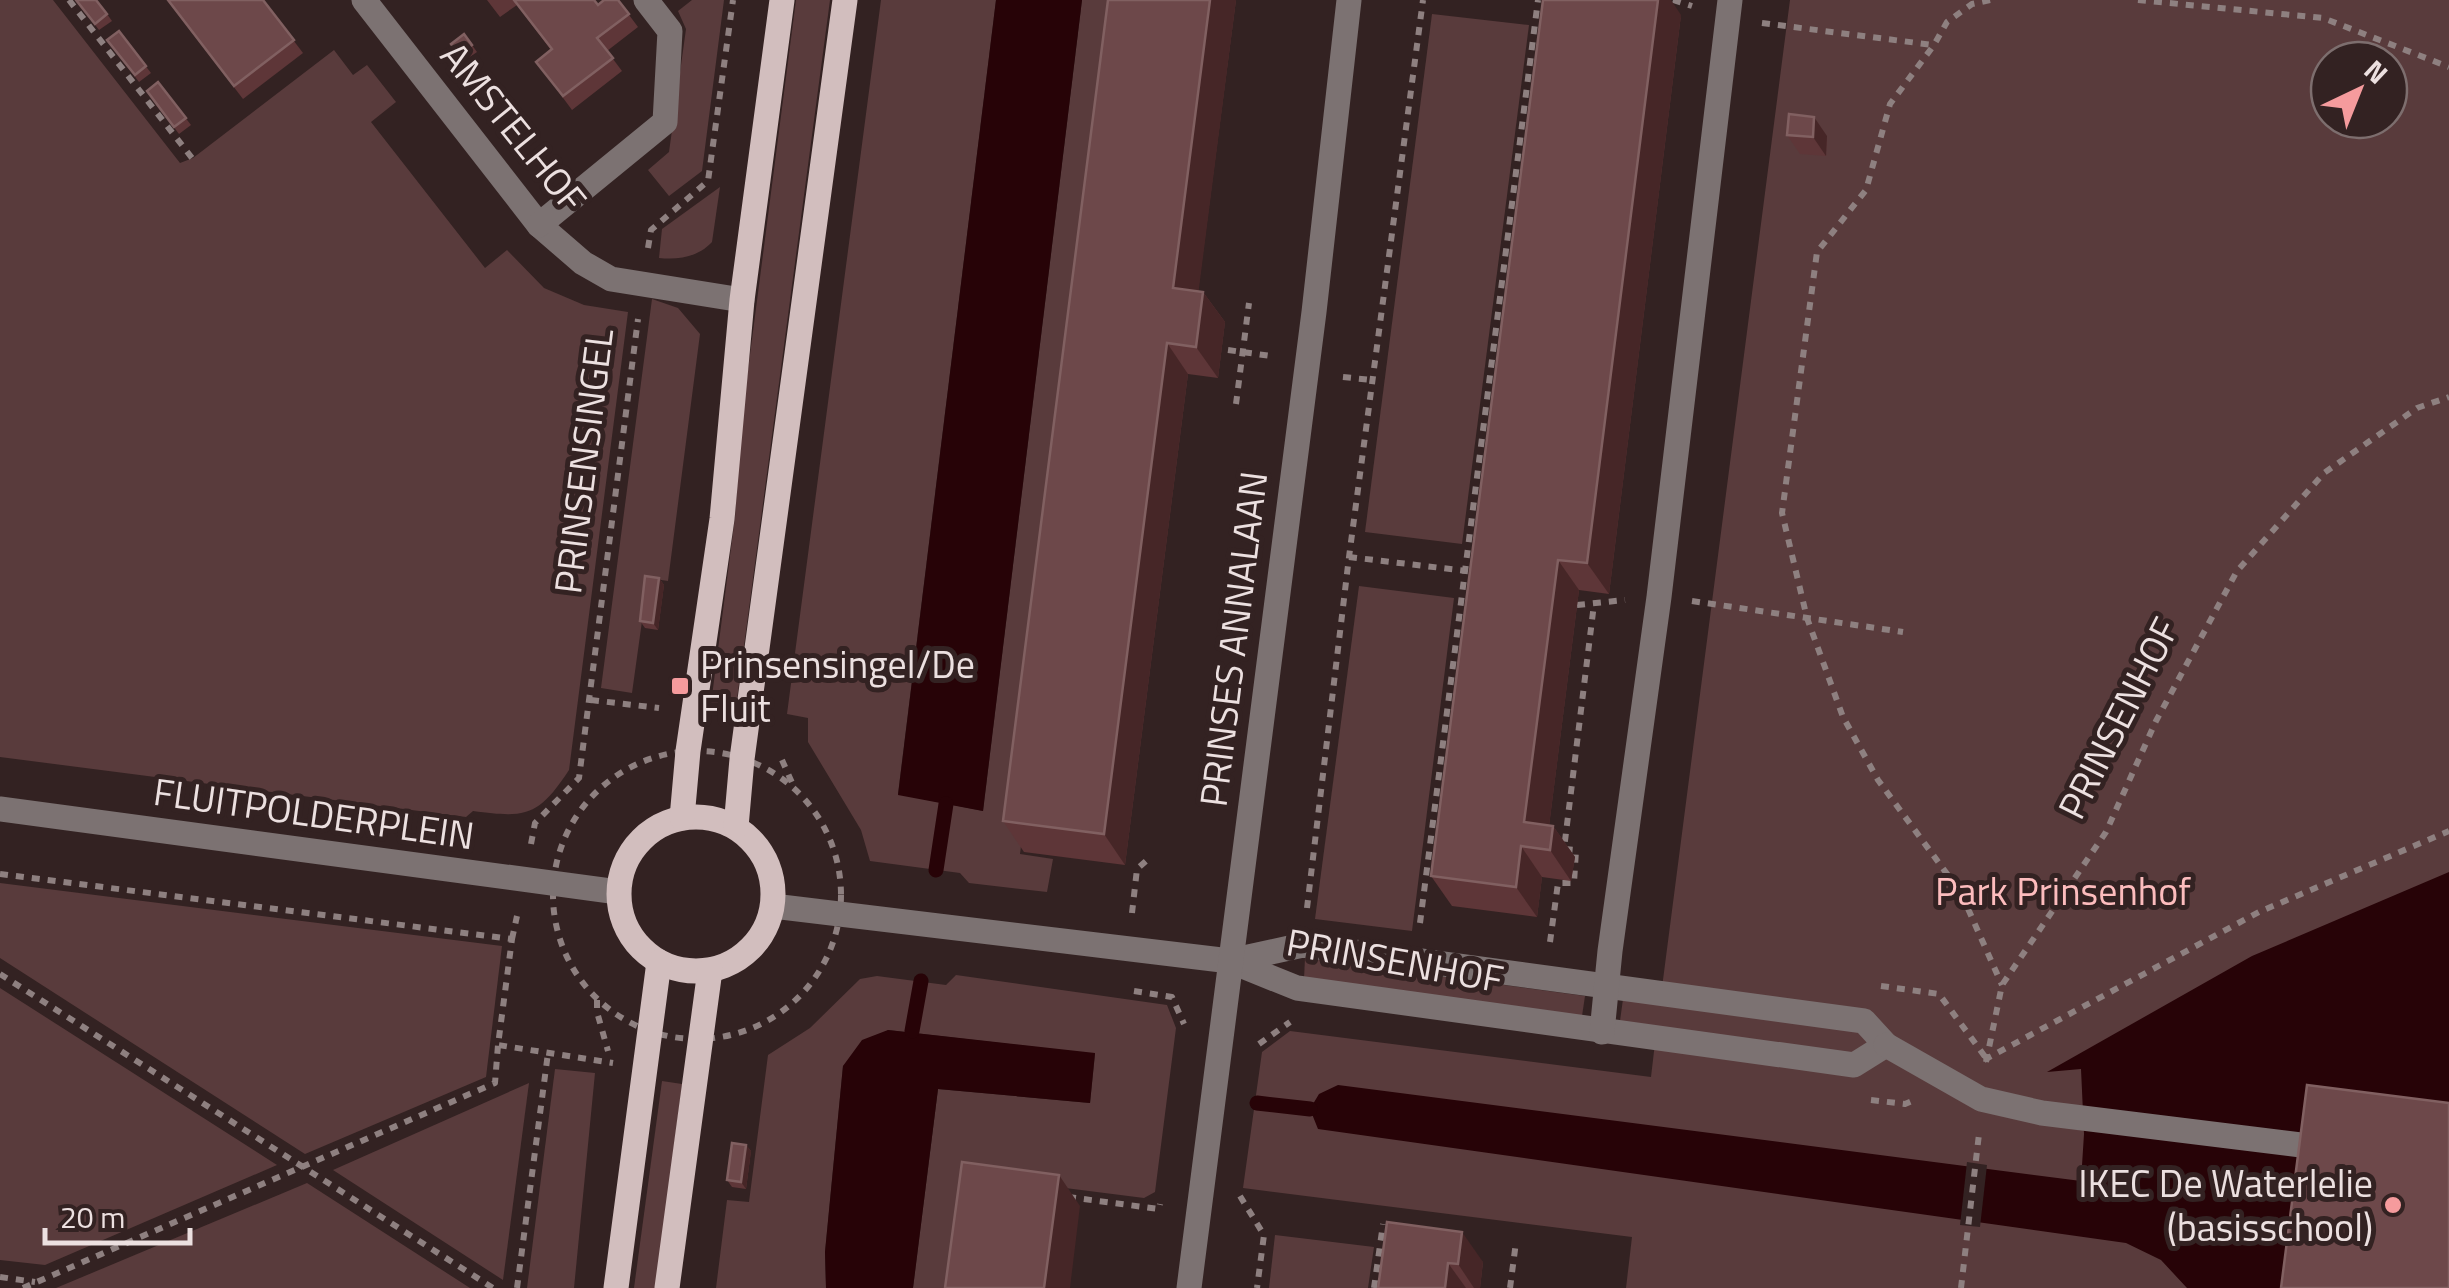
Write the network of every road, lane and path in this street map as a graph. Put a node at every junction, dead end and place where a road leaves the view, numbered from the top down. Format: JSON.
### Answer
{"nodes":[{"id":1,"x":69,"y":0,"type":"edge"},
{"id":2,"x":364,"y":0,"type":"edge"},
{"id":3,"x":646,"y":0,"type":"edge"},
{"id":4,"x":732,"y":0,"type":"edge"},
{"id":5,"x":782,"y":0,"type":"edge"},
{"id":6,"x":845,"y":0,"type":"edge"},
{"id":7,"x":1348,"y":0,"type":"edge"},
{"id":8,"x":1423,"y":0,"type":"edge"},
{"id":9,"x":1538,"y":0,"type":"edge"},
{"id":10,"x":1990,"y":0,"type":"edge"},
{"id":11,"x":2138,"y":0,"type":"edge"},
{"id":12,"x":1728,"y":9,"type":"edge"},
{"id":13,"x":1934,"y":45,"type":"junction"},
{"id":14,"x":2449,"y":67,"type":"edge"},
{"id":15,"x":192,"y":158,"type":"dead end"},
{"id":16,"x":539,"y":225,"type":"junction"},
{"id":17,"x":642,"y":283,"type":"junction"},
{"id":18,"x":742,"y":300,"type":"junction"},
{"id":19,"x":1249,"y":304,"type":"dead end"},
{"id":20,"x":2449,"y":397,"type":"edge"},
{"id":21,"x":1236,"y":404,"type":"dead end"},
{"id":22,"x":1349,"y":557,"type":"junction"},
{"id":23,"x":1464,"y":571,"type":"junction"},
{"id":24,"x":1480,"y":573,"type":"edge"},
{"id":25,"x":1659,"y":596,"type":"junction"},
{"id":26,"x":1594,"y":604,"type":"dead end"},
{"id":27,"x":1807,"y":618,"type":"junction"},
{"id":28,"x":1903,"y":632,"type":"dead end"},
{"id":29,"x":688,"y":751,"type":"junction"},
{"id":30,"x":742,"y":758,"type":"junction"},
{"id":31,"x":0,"y":809,"type":"edge"},
{"id":32,"x":682,"y":818,"type":"junction"},
{"id":33,"x":736,"y":827,"type":"junction"},
{"id":34,"x":2449,"y":832,"type":"edge"},
{"id":35,"x":1146,"y":861,"type":"dead end"},
{"id":36,"x":0,"y":874,"type":"edge"},
{"id":37,"x":524,"y":879,"type":"junction"},
{"id":38,"x":553,"y":884,"type":"junction"},
{"id":39,"x":618,"y":892,"type":"junction"},
{"id":40,"x":773,"y":906,"type":"junction"},
{"id":41,"x":840,"y":915,"type":"junction"},
{"id":42,"x":1419,"y":934,"type":"dead end"},
{"id":43,"x":512,"y":939,"type":"junction"},
{"id":44,"x":1550,"y":943,"type":"dead end"},
{"id":45,"x":1302,"y":945,"type":"junction"},
{"id":46,"x":1128,"y":949,"type":"junction"},
{"id":47,"x":1230,"y":961,"type":"junction"},
{"id":48,"x":659,"y":962,"type":"junction"},
{"id":49,"x":710,"y":970,"type":"junction"},
{"id":50,"x":0,"y":974,"type":"edge"},
{"id":51,"x":2002,"y":984,"type":"junction"},
{"id":52,"x":1606,"y":985,"type":"junction"},
{"id":53,"x":1297,"y":988,"type":"junction"},
{"id":54,"x":650,"y":1032,"type":"junction"},
{"id":55,"x":1602,"y":1032,"type":"junction"},
{"id":56,"x":702,"y":1040,"type":"junction"},
{"id":57,"x":1182,"y":1040,"type":"dead end"},
{"id":58,"x":498,"y":1044,"type":"junction"},
{"id":59,"x":1886,"y":1045,"type":"junction"},
{"id":60,"x":1255,"y":1046,"type":"dead end"},
{"id":61,"x":548,"y":1053,"type":"junction"},
{"id":62,"x":646,"y":1069,"type":"junction"},
{"id":63,"x":1981,"y":1116,"type":"dead end"},
{"id":64,"x":2353,"y":1151,"type":"edge"},
{"id":65,"x":304,"y":1167,"type":"junction"},
{"id":66,"x":1236,"y":1189,"type":"dead end"},
{"id":67,"x":1162,"y":1190,"type":"dead end"},
{"id":68,"x":1064,"y":1196,"type":"dead end"},
{"id":69,"x":1101,"y":1201,"type":"junction"},
{"id":70,"x":1100,"y":1211,"type":"dead end"},
{"id":71,"x":1383,"y":1224,"type":"edge"},
{"id":72,"x":1516,"y":1242,"type":"dead end"},
{"id":73,"x":0,"y":1278,"type":"edge"},
{"id":74,"x":36,"y":1282,"type":"junction"},
{"id":75,"x":1960,"y":1287,"type":"edge"},
{"id":76,"x":23,"y":1288,"type":"edge"},
{"id":77,"x":493,"y":1288,"type":"edge"},
{"id":78,"x":517,"y":1288,"type":"edge"},
{"id":79,"x":616,"y":1288,"type":"edge"},
{"id":80,"x":667,"y":1288,"type":"edge"},
{"id":81,"x":1189,"y":1288,"type":"edge"},
{"id":82,"x":1257,"y":1288,"type":"edge"},
{"id":83,"x":1374,"y":1288,"type":"edge"},
{"id":84,"x":1510,"y":1288,"type":"edge"}],
"edges":[{"from":1,"to":15,"type":"path"},
{"from":2,"to":16,"type":"street","name":"AMSTELHOF"},
{"from":3,"to":16,"type":"street"},
{"from":4,"to":17,"type":"path","name":"PRINSENSINGEL"},
{"from":5,"to":18,"type":"main road"},
{"from":6,"to":30,"type":"main road"},
{"from":7,"to":47,"type":"street","name":"PRINSES ANNALAAN"},
{"from":8,"to":22,"type":"path"},
{"from":9,"to":23,"type":"path"},
{"from":10,"to":13,"type":"path"},
{"from":11,"to":14,"type":"path"},
{"from":12,"to":13,"type":"path"},
{"from":12,"to":25,"type":"street"},
{"from":13,"to":27,"type":"path"},
{"from":16,"to":17,"type":"street","name":"AMSTELHOF"},
{"from":17,"to":18,"type":"street","name":"AMSTELHOF"},
{"from":17,"to":37,"type":"path","name":"PRINSENSINGEL"},
{"from":18,"to":29,"type":"main road"},
{"from":19,"to":21,"type":"path"},
{"from":20,"to":51,"type":"path","name":"PRINSENHOF"},
{"from":22,"to":23,"type":"path"},
{"from":22,"to":45,"type":"path"},
{"from":23,"to":24,"type":"path"},
{"from":23,"to":42,"type":"path"},
{"from":25,"to":27,"type":"path"},
{"from":25,"to":52,"type":"street"},
{"from":26,"to":44,"type":"path"},
{"from":27,"to":28,"type":"path"},
{"from":27,"to":51,"type":"path"},
{"from":29,"to":30,"type":"path"},
{"from":29,"to":32,"type":"main road"},
{"from":29,"to":38,"type":"path"},
{"from":30,"to":33,"type":"main road"},
{"from":30,"to":41,"type":"path"},
{"from":31,"to":37,"type":"street","name":"FLUITPOLDERPLEIN"},
{"from":32,"to":33,"type":"main road"},
{"from":32,"to":39,"type":"main road"},
{"from":33,"to":40,"type":"main road"},
{"from":34,"to":51,"type":"path","name":"PRINSENHOF"},
{"from":35,"to":46,"type":"path"},
{"from":36,"to":43,"type":"path"},
{"from":37,"to":38,"type":"street","name":"FLUITPOLDERPLEIN"},
{"from":37,"to":43,"type":"path","name":"PRINSENSINGEL"},
{"from":38,"to":39,"type":"street","name":"FLUITPOLDERPLEIN"},
{"from":38,"to":54,"type":"path"},
{"from":39,"to":48,"type":"main road"},
{"from":40,"to":41,"type":"street","name":"PRINSENHOF"},
{"from":40,"to":49,"type":"main road"},
{"from":41,"to":46,"type":"street","name":"PRINSENHOF"},
{"from":41,"to":56,"type":"path"},
{"from":43,"to":58,"type":"path","name":"PRINSENSINGEL"},
{"from":45,"to":47,"type":"street","name":"PRINSENHOF"},
{"from":45,"to":52,"type":"street","name":"PRINSENHOF"},
{"from":46,"to":47,"type":"street","name":"PRINSENHOF"},
{"from":46,"to":57,"type":"path"},
{"from":47,"to":53,"type":"street","name":"PRINSENHOF"},
{"from":47,"to":81,"type":"street","name":"PRINSES ANNALAAN"},
{"from":48,"to":49,"type":"main road"},
{"from":48,"to":54,"type":"main road"},
{"from":49,"to":56,"type":"main road"},
{"from":50,"to":65,"type":"path"},
{"from":52,"to":55,"type":"street"},
{"from":52,"to":59,"type":"street","name":"PRINSENHOF"},
{"from":53,"to":55,"type":"street","name":"PRINSENHOF"},
{"from":53,"to":60,"type":"path"},
{"from":54,"to":56,"type":"path"},
{"from":54,"to":62,"type":"main road"},
{"from":55,"to":59,"type":"street","name":"PRINSENHOF"},
{"from":56,"to":80,"type":"main road"},
{"from":58,"to":61,"type":"path"},
{"from":58,"to":65,"type":"path","name":"PRINSENSINGEL"},
{"from":59,"to":64,"type":"street"},
{"from":61,"to":62,"type":"path"},
{"from":61,"to":78,"type":"path"},
{"from":62,"to":79,"type":"main road"},
{"from":63,"to":75,"type":"path"},
{"from":65,"to":74,"type":"path"},
{"from":65,"to":77,"type":"path"},
{"from":66,"to":82,"type":"path"},
{"from":67,"to":69,"type":"path"},
{"from":68,"to":69,"type":"path"},
{"from":69,"to":70,"type":"path"},
{"from":71,"to":83,"type":"path"},
{"from":72,"to":84,"type":"path"},
{"from":73,"to":74,"type":"path"},
{"from":74,"to":76,"type":"path"}]}
